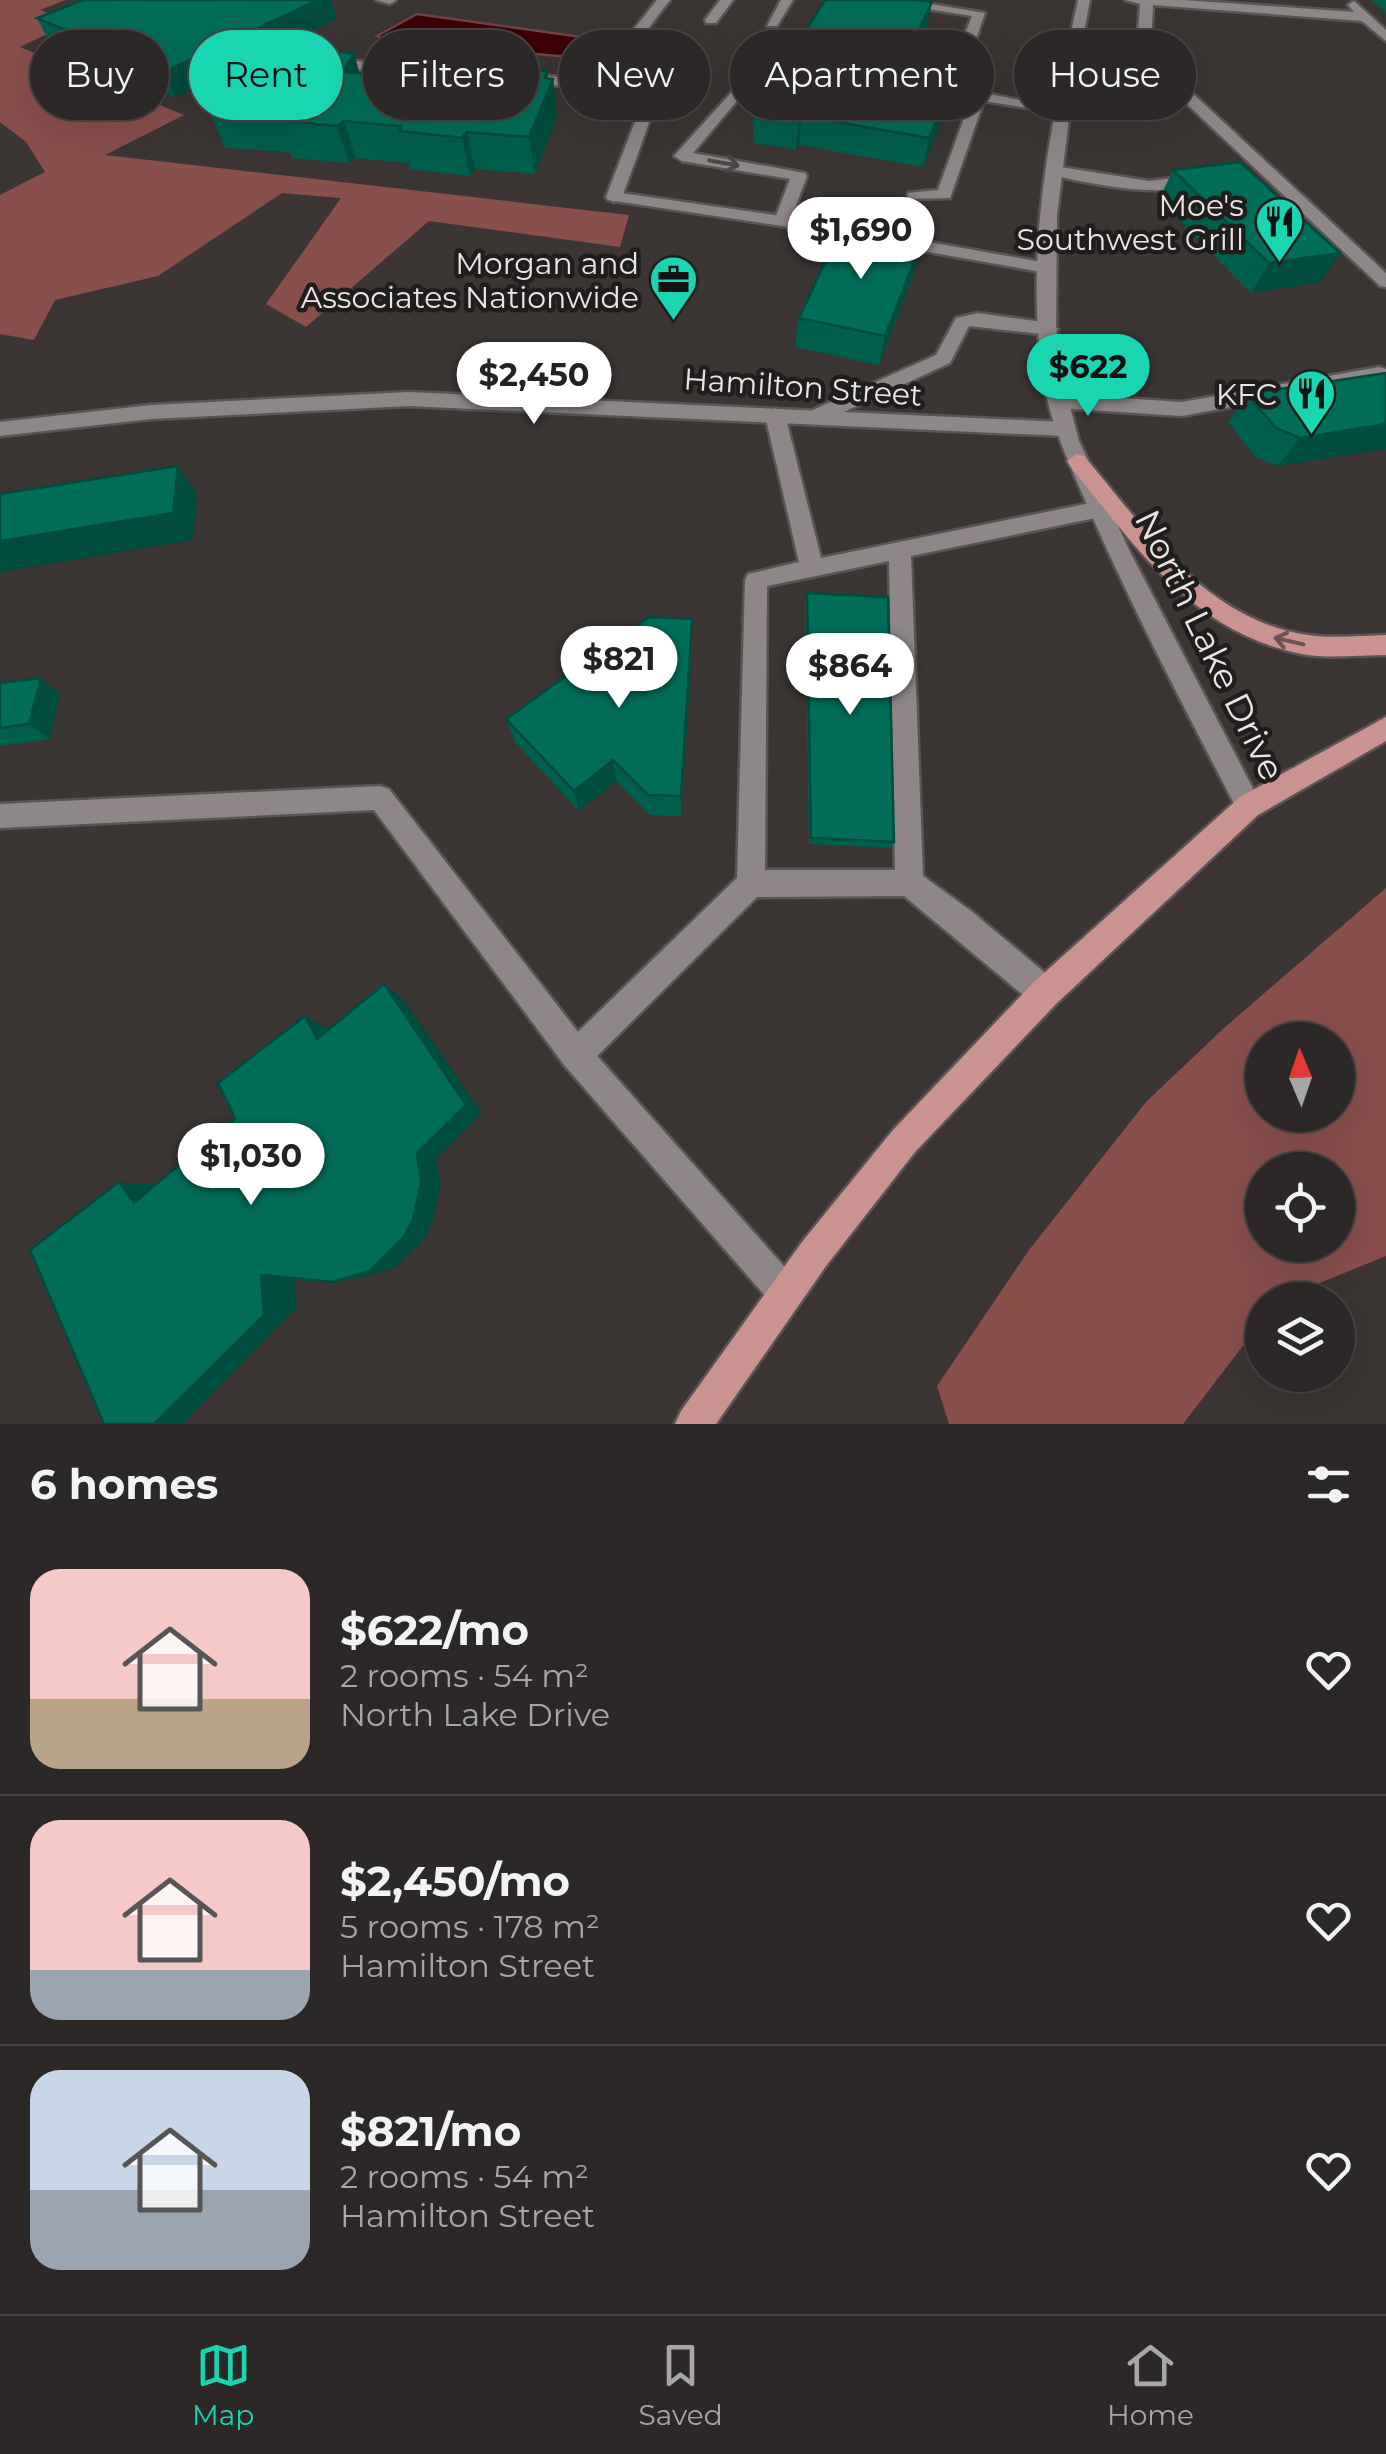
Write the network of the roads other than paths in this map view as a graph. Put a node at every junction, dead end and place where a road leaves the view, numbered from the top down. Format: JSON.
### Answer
{"nodes":[{"id":1,"x":382,"y":0,"type":"edge"},
{"id":2,"x":390,"y":0,"type":"edge"},
{"id":3,"x":664,"y":0,"type":"edge"},
{"id":4,"x":728,"y":0,"type":"edge"},
{"id":5,"x":787,"y":0,"type":"edge"},
{"id":6,"x":876,"y":0,"type":"edge"},
{"id":7,"x":1084,"y":0,"type":"edge"},
{"id":8,"x":1131,"y":0,"type":"edge"},
{"id":9,"x":1146,"y":0,"type":"edge"},
{"id":10,"x":1349,"y":0,"type":"edge"},
{"id":11,"x":886,"y":1,"type":"edge"},
{"id":12,"x":1366,"y":17,"type":"junction"},
{"id":13,"x":711,"y":20,"type":"dead end"},
{"id":14,"x":772,"y":23,"type":"dead end"},
{"id":15,"x":642,"y":30,"type":"edge"},
{"id":16,"x":973,"y":30,"type":"edge"},
{"id":17,"x":1078,"y":30,"type":"edge"},
{"id":18,"x":1386,"y":37,"type":"edge"},
{"id":19,"x":343,"y":64,"type":"edge"},
{"id":20,"x":363,"y":66,"type":"edge"},
{"id":21,"x":730,"y":100,"type":"edge"},
{"id":22,"x":1014,"y":102,"type":"edge"},
{"id":23,"x":643,"y":120,"type":"edge"},
{"id":24,"x":1062,"y":120,"type":"edge"},
{"id":25,"x":1054,"y":171,"type":"junction"},
{"id":26,"x":1267,"y":171,"type":"junction"},
{"id":27,"x":1247,"y":174,"type":"edge"},
{"id":28,"x":1208,"y":179,"type":"edge"},
{"id":29,"x":914,"y":196,"type":"dead end"},
{"id":30,"x":782,"y":221,"type":"junction"},
{"id":31,"x":1046,"y":268,"type":"junction"},
{"id":32,"x":1386,"y":282,"type":"edge"},
{"id":33,"x":1049,"y":329,"type":"junction"},
{"id":34,"x":1386,"y":380,"type":"edge"},
{"id":35,"x":1058,"y":401,"type":"junction"},
{"id":36,"x":775,"y":415,"type":"junction"},
{"id":37,"x":813,"y":418,"type":"junction"},
{"id":38,"x":0,"y":429,"type":"edge"},
{"id":39,"x":1064,"y":429,"type":"junction"},
{"id":40,"x":1077,"y":461,"type":"junction"},
{"id":41,"x":1100,"y":509,"type":"junction"},
{"id":42,"x":900,"y":550,"type":"junction"},
{"id":43,"x":812,"y":568,"type":"junction"},
{"id":44,"x":1386,"y":645,"type":"edge"},
{"id":45,"x":1386,"y":728,"type":"edge"},
{"id":46,"x":1249,"y":806,"type":"junction"},
{"id":47,"x":0,"y":816,"type":"edge"},
{"id":48,"x":751,"y":884,"type":"junction"},
{"id":49,"x":910,"y":884,"type":"junction"},
{"id":50,"x":1045,"y":993,"type":"junction"},
{"id":51,"x":576,"y":1056,"type":"junction"},
{"id":52,"x":786,"y":1294,"type":"junction"},
{"id":53,"x":694,"y":1424,"type":"edge"}],
"edges":[{"from":1,"to":2,"type":"street"},
{"from":3,"to":15,"type":"street"},
{"from":4,"to":13,"type":"street"},
{"from":5,"to":14,"type":"street"},
{"from":6,"to":11,"type":"street"},
{"from":7,"to":17,"type":"street","name":"North Lake Drive"},
{"from":8,"to":9,"type":"street"},
{"from":9,"to":12,"type":"street"},
{"from":9,"to":26,"type":"street"},
{"from":10,"to":12,"type":"street"},
{"from":11,"to":16,"type":"street"},
{"from":12,"to":18,"type":"street"},
{"from":19,"to":20,"type":"street"},
{"from":21,"to":30,"type":"street","one_way":true},
{"from":22,"to":29,"type":"street"},
{"from":23,"to":30,"type":"street"},
{"from":24,"to":25,"type":"street","name":"North Lake Drive"},
{"from":25,"to":28,"type":"street"},
{"from":25,"to":31,"type":"street","name":"North Lake Drive"},
{"from":26,"to":27,"type":"street"},
{"from":26,"to":32,"type":"street"},
{"from":30,"to":31,"type":"street"},
{"from":31,"to":33,"type":"street","name":"North Lake Drive"},
{"from":33,"to":35,"type":"street","name":"North Lake Drive"},
{"from":33,"to":37,"type":"street"},
{"from":34,"to":35,"type":"street"},
{"from":35,"to":39,"type":"street","name":"North Lake Drive"},
{"from":36,"to":37,"type":"street","name":"Hamilton Street"},
{"from":36,"to":38,"type":"street","name":"Hamilton Street"},
{"from":36,"to":43,"type":"street"},
{"from":37,"to":39,"type":"street","name":"Hamilton Street"},
{"from":39,"to":40,"type":"street","name":"North Lake Drive"},
{"from":40,"to":41,"type":"street","name":"North Lake Drive"},
{"from":44,"to":40,"type":"main road","one_way":true},
{"from":41,"to":42,"type":"street"},
{"from":41,"to":46,"type":"street","name":"North Lake Drive"},
{"from":42,"to":43,"type":"street"},
{"from":42,"to":49,"type":"street"},
{"from":43,"to":48,"type":"street"},
{"from":45,"to":46,"type":"main road"},
{"from":46,"to":50,"type":"main road","name":"North Lake Drive"},
{"from":47,"to":51,"type":"street"},
{"from":48,"to":49,"type":"street"},
{"from":48,"to":51,"type":"street"},
{"from":49,"to":50,"type":"street"},
{"from":50,"to":52,"type":"main road","name":"North Lake Drive"},
{"from":51,"to":52,"type":"street"},
{"from":52,"to":53,"type":"main road","name":"North Lake Drive"}]}
